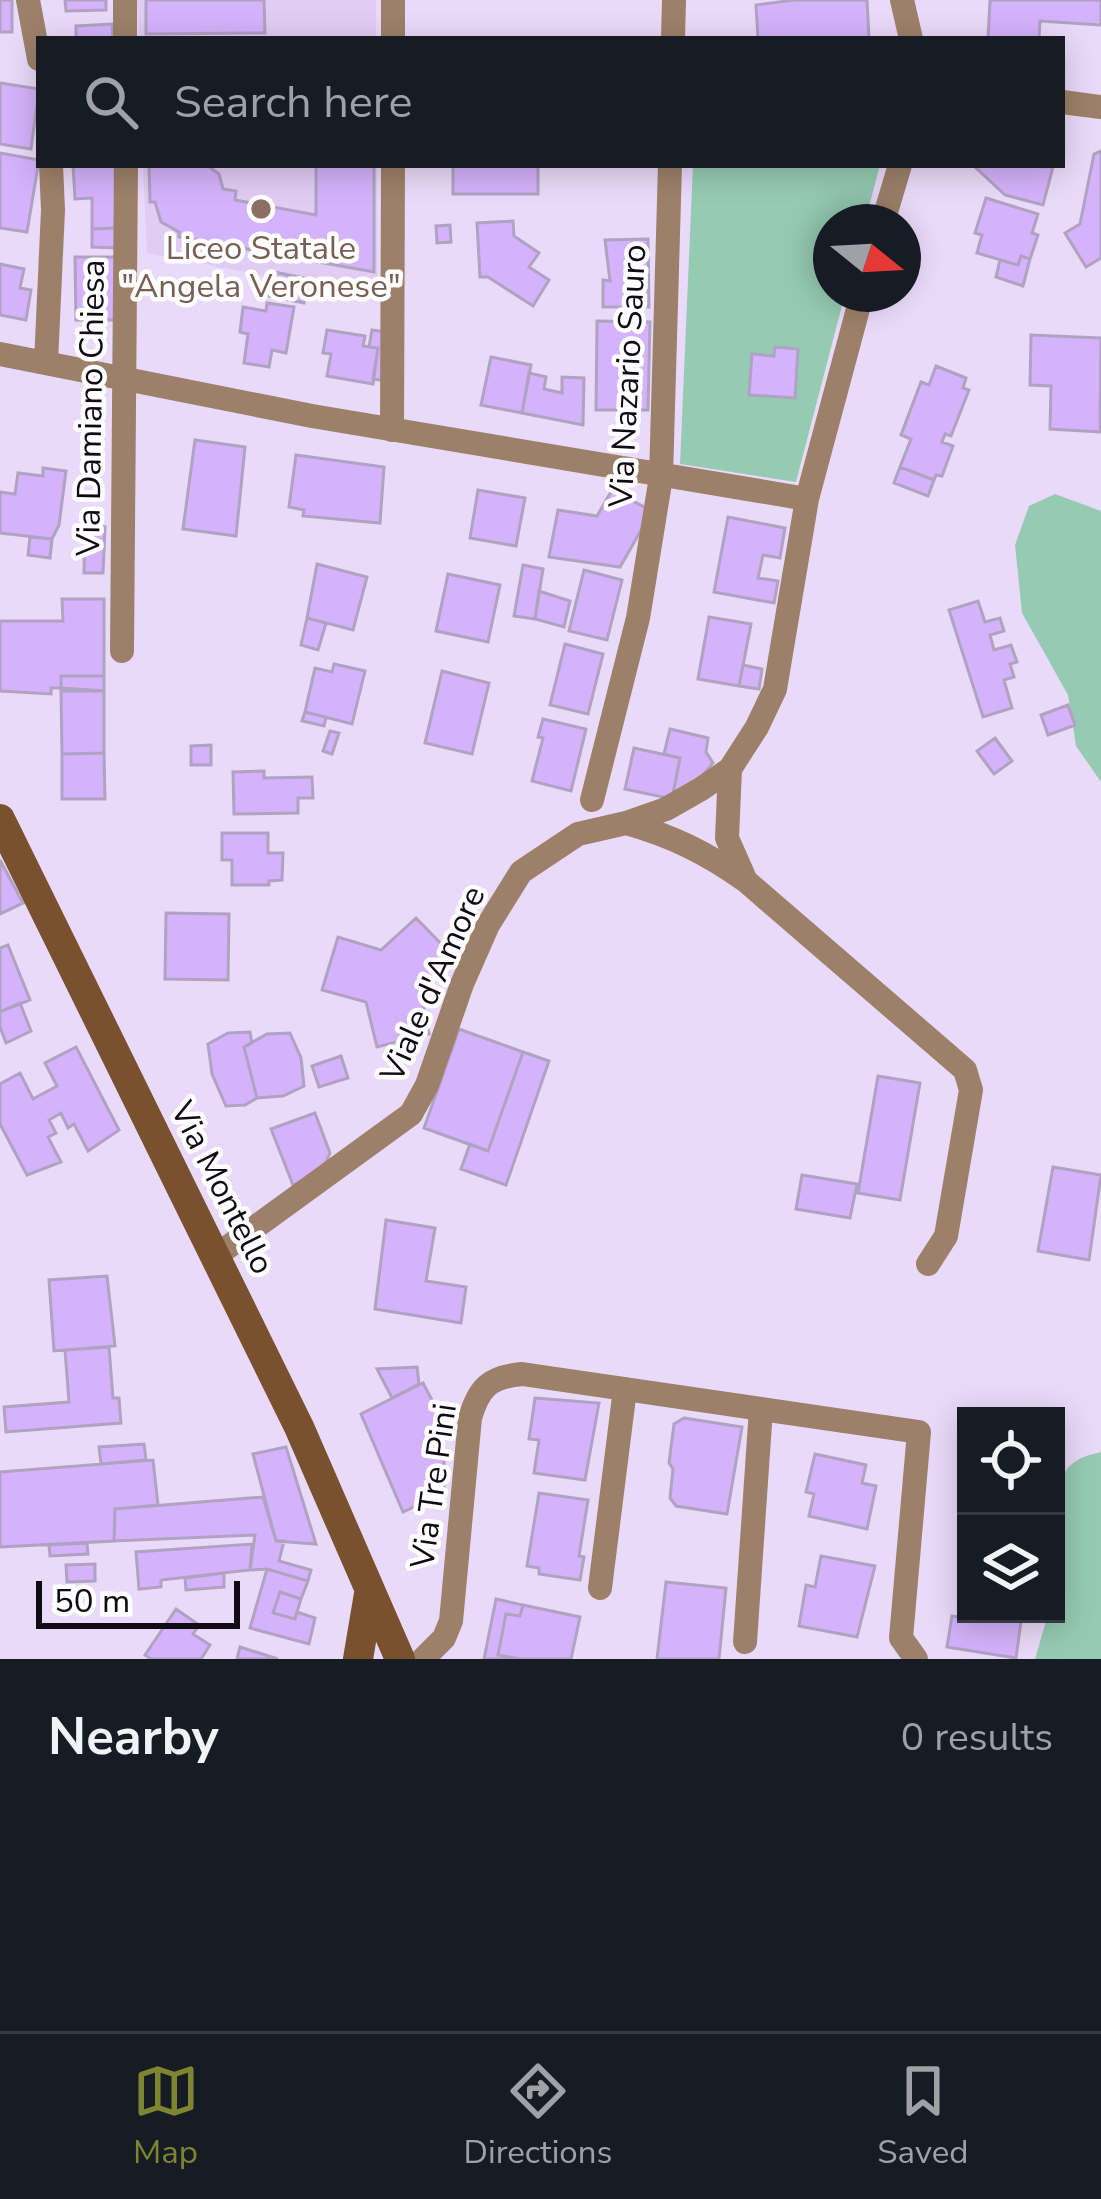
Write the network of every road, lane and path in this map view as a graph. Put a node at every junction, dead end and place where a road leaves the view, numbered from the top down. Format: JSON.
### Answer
{"nodes":[{"id":1,"x":28,"y":0,"type":"edge"},
{"id":2,"x":125,"y":0,"type":"edge"},
{"id":3,"x":393,"y":0,"type":"edge"},
{"id":4,"x":674,"y":0,"type":"edge"},
{"id":5,"x":902,"y":0,"type":"edge"},
{"id":6,"x":125,"y":36,"type":"edge"},
{"id":7,"x":393,"y":36,"type":"edge"},
{"id":8,"x":673,"y":36,"type":"edge"},
{"id":9,"x":910,"y":36,"type":"edge"},
{"id":10,"x":36,"y":43,"type":"edge"},
{"id":11,"x":1065,"y":102,"type":"edge"},
{"id":12,"x":1101,"y":107,"type":"edge"},
{"id":13,"x":51,"y":168,"type":"edge"},
{"id":14,"x":126,"y":168,"type":"edge"},
{"id":15,"x":393,"y":168,"type":"edge"},
{"id":16,"x":670,"y":168,"type":"edge"},
{"id":17,"x":899,"y":168,"type":"edge"},
{"id":18,"x":888,"y":204,"type":"edge"},
{"id":19,"x":857,"y":312,"type":"edge"},
{"id":20,"x":0,"y":354,"type":"edge"},
{"id":21,"x":46,"y":363,"type":"junction"},
{"id":22,"x":127,"y":380,"type":"junction"},
{"id":23,"x":392,"y":430,"type":"junction"},
{"id":24,"x":662,"y":476,"type":"junction"},
{"id":25,"x":807,"y":500,"type":"junction"},
{"id":26,"x":122,"y":651,"type":"dead end"},
{"id":27,"x":730,"y":769,"type":"junction"},
{"id":28,"x":592,"y":800,"type":"dead end"},
{"id":29,"x":0,"y":819,"type":"edge"},
{"id":30,"x":626,"y":824,"type":"junction"},
{"id":31,"x":746,"y":881,"type":"junction"},
{"id":32,"x":217,"y":1255,"type":"junction"},
{"id":33,"x":928,"y":1264,"type":"dead end"},
{"id":34,"x":626,"y":1389,"type":"junction"},
{"id":35,"x":761,"y":1409,"type":"junction"},
{"id":36,"x":600,"y":1588,"type":"dead end"},
{"id":37,"x":369,"y":1594,"type":"junction"},
{"id":38,"x":745,"y":1642,"type":"dead end"},
{"id":39,"x":358,"y":1659,"type":"edge"},
{"id":40,"x":400,"y":1659,"type":"edge"},
{"id":41,"x":423,"y":1659,"type":"edge"},
{"id":42,"x":916,"y":1659,"type":"edge"}],
"edges":[{"from":1,"to":10,"type":"street"},
{"from":2,"to":6,"type":"street"},
{"from":3,"to":7,"type":"street"},
{"from":4,"to":8,"type":"street"},
{"from":5,"to":9,"type":"street"},
{"from":11,"to":12,"type":"street"},
{"from":13,"to":21,"type":"street"},
{"from":14,"to":22,"type":"street","name":"Via Damiano Chiesa"},
{"from":15,"to":23,"type":"street"},
{"from":16,"to":24,"type":"street","name":"Via Nazario Sauro"},
{"from":17,"to":18,"type":"street"},
{"from":19,"to":25,"type":"street","name":"Viale d'Amore"},
{"from":20,"to":21,"type":"street"},
{"from":21,"to":22,"type":"street"},
{"from":22,"to":23,"type":"street"},
{"from":22,"to":26,"type":"street","name":"Via Damiano Chiesa"},
{"from":23,"to":24,"type":"street"},
{"from":24,"to":25,"type":"street"},
{"from":24,"to":28,"type":"street","name":"Via Nazario Sauro"},
{"from":25,"to":27,"type":"street","name":"Viale d'Amore"},
{"from":27,"to":30,"type":"street","name":"Viale d'Amore"},
{"from":27,"to":31,"type":"street"},
{"from":29,"to":32,"type":"street","name":"Via Montello"},
{"from":30,"to":31,"type":"street"},
{"from":30,"to":32,"type":"street","name":"Viale d'Amore"},
{"from":31,"to":33,"type":"street"},
{"from":32,"to":37,"type":"street","name":"Via Montello"},
{"from":34,"to":35,"type":"street","name":"Via Tre Pini"},
{"from":34,"to":36,"type":"street"},
{"from":34,"to":41,"type":"street","name":"Via Tre Pini"},
{"from":35,"to":38,"type":"street"},
{"from":35,"to":42,"type":"street","name":"Via Tre Pini"},
{"from":37,"to":39,"type":"street"},
{"from":37,"to":40,"type":"street","name":"Via Montello"}]}
